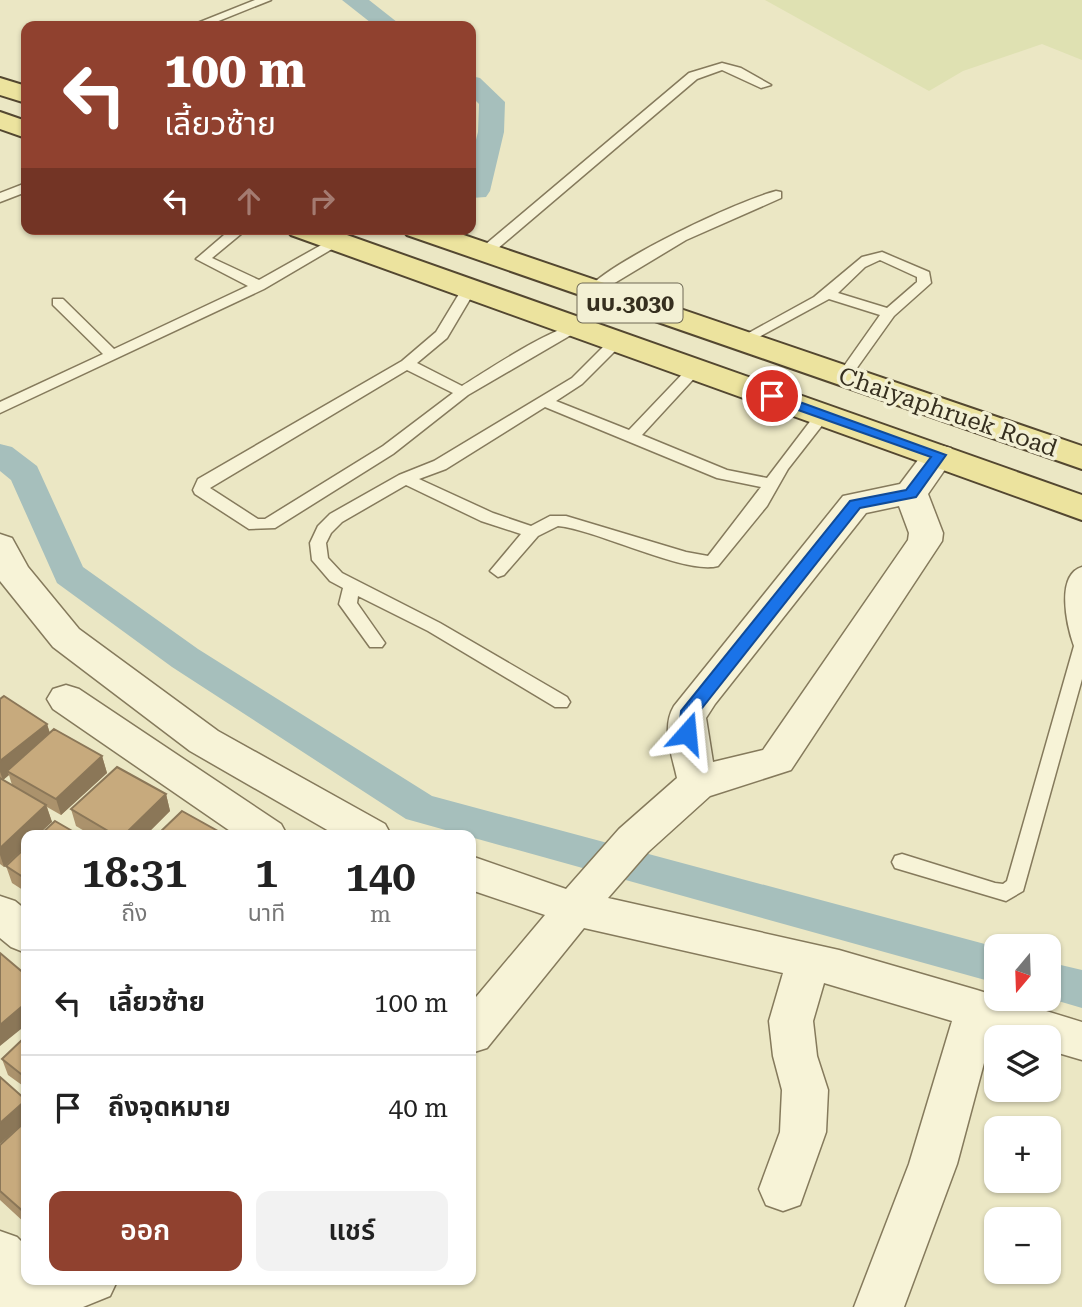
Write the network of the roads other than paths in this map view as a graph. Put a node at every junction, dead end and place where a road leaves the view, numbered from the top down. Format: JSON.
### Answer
{"nodes":[{"id":1,"x":265,"y":0,"type":"edge"},
{"id":2,"x":209,"y":21,"type":"edge"},
{"id":3,"x":765,"y":85,"type":"dead end"},
{"id":4,"x":0,"y":86,"type":"edge"},
{"id":5,"x":21,"y":94,"type":"edge"},
{"id":6,"x":0,"y":120,"type":"edge"},
{"id":7,"x":21,"y":128,"type":"edge"},
{"id":8,"x":21,"y":189,"type":"edge"},
{"id":9,"x":776,"y":195,"type":"dead end"},
{"id":10,"x":0,"y":198,"type":"edge"},
{"id":11,"x":233,"y":235,"type":"edge"},
{"id":12,"x":318,"y":235,"type":"edge"},
{"id":13,"x":435,"y":235,"type":"edge"},
{"id":14,"x":337,"y":242,"type":"junction"},
{"id":15,"x":485,"y":252,"type":"junction"},
{"id":16,"x":259,"y":286,"type":"junction"},
{"id":17,"x":469,"y":289,"type":"junction"},
{"id":18,"x":593,"y":290,"type":"junction"},
{"id":19,"x":828,"y":294,"type":"junction"},
{"id":20,"x":58,"y":302,"type":"dead end"},
{"id":21,"x":889,"y":313,"type":"junction"},
{"id":22,"x":576,"y":328,"type":"junction"},
{"id":23,"x":741,"y":341,"type":"junction"},
{"id":24,"x":616,"y":342,"type":"junction"},
{"id":25,"x":112,"y":355,"type":"junction"},
{"id":26,"x":407,"y":364,"type":"junction"},
{"id":27,"x":695,"y":369,"type":"junction"},
{"id":28,"x":844,"y":376,"type":"junction"},
{"id":29,"x":463,"y":392,"type":"junction"},
{"id":30,"x":543,"y":401,"type":"junction"},
{"id":31,"x":0,"y":408,"type":"edge"},
{"id":32,"x":822,"y":414,"type":"junction"},
{"id":33,"x":631,"y":438,"type":"junction"},
{"id":34,"x":939,"y":455,"type":"junction"},
{"id":35,"x":1082,"y":458,"type":"edge"},
{"id":36,"x":405,"y":479,"type":"junction"},
{"id":37,"x":769,"y":484,"type":"junction"},
{"id":38,"x":911,"y":493,"type":"junction"},
{"id":39,"x":1082,"y":508,"type":"edge"},
{"id":40,"x":533,"y":532,"type":"junction"},
{"id":41,"x":0,"y":546,"type":"edge"},
{"id":42,"x":498,"y":571,"type":"dead end"},
{"id":43,"x":1082,"y":573,"type":"edge"},
{"id":44,"x":352,"y":585,"type":"junction"},
{"id":45,"x":376,"y":643,"type":"dead end"},
{"id":46,"x":1082,"y":646,"type":"edge"},
{"id":47,"x":66,"y":699,"type":"dead end"},
{"id":48,"x":561,"y":702,"type":"dead end"},
{"id":49,"x":698,"y":782,"type":"junction"},
{"id":50,"x":260,"y":830,"type":"edge"},
{"id":51,"x":362,"y":830,"type":"edge"},
{"id":52,"x":902,"y":862,"type":"dead end"},
{"id":53,"x":476,"y":874,"type":"edge"},
{"id":54,"x":581,"y":899,"type":"junction"},
{"id":55,"x":0,"y":913,"type":"edge"},
{"id":56,"x":21,"y":931,"type":"edge"},
{"id":57,"x":808,"y":961,"type":"junction"},
{"id":58,"x":976,"y":1009,"type":"junction"},
{"id":59,"x":476,"y":1028,"type":"edge"},
{"id":60,"x":1082,"y":1041,"type":"edge"},
{"id":61,"x":783,"y":1189,"type":"dead end"},
{"id":62,"x":0,"y":1254,"type":"edge"},
{"id":63,"x":78,"y":1285,"type":"edge"},
{"id":64,"x":32,"y":1303,"type":"edge"},
{"id":65,"x":879,"y":1307,"type":"edge"}],
"edges":[{"from":1,"to":2,"type":"lane"},
{"from":3,"to":15,"type":"lane"},
{"from":4,"to":5,"type":"main road"},
{"from":6,"to":7,"type":"main road"},
{"from":8,"to":10,"type":"lane"},
{"from":9,"to":18,"type":"lane"},
{"from":11,"to":16,"type":"lane"},
{"from":12,"to":14,"type":"main road","name":"Chaiyaphruek Road","number":"นบ.3030"},
{"from":13,"to":15,"type":"main road","name":"Chaiyaphruek Road","number":"นบ.3030"},
{"from":14,"to":16,"type":"lane"},
{"from":14,"to":17,"type":"main road","name":"Chaiyaphruek Road","number":"นบ.3030"},
{"from":15,"to":18,"type":"main road","name":"Chaiyaphruek Road","number":"นบ.3030"},
{"from":16,"to":25,"type":"lane"},
{"from":17,"to":22,"type":"main road","name":"Chaiyaphruek Road","number":"นบ.3030"},
{"from":17,"to":26,"type":"lane"},
{"from":18,"to":23,"type":"main road","name":"Chaiyaphruek Road","number":"นบ.3030"},
{"from":19,"to":21,"type":"lane"},
{"from":19,"to":21,"type":"lane"},
{"from":19,"to":23,"type":"lane"},
{"from":20,"to":25,"type":"lane"},
{"from":21,"to":28,"type":"lane"},
{"from":22,"to":24,"type":"main road","name":"Chaiyaphruek Road","number":"นบ.3030"},
{"from":22,"to":29,"type":"lane"},
{"from":23,"to":28,"type":"main road","name":"Chaiyaphruek Road","number":"นบ.3030"},
{"from":24,"to":27,"type":"main road","name":"Chaiyaphruek Road","number":"นบ.3030"},
{"from":24,"to":30,"type":"lane"},
{"from":25,"to":31,"type":"lane"},
{"from":26,"to":29,"type":"lane"},
{"from":26,"to":29,"type":"lane"},
{"from":27,"to":32,"type":"main road","name":"Chaiyaphruek Road","number":"นบ.3030"},
{"from":27,"to":33,"type":"lane"},
{"from":28,"to":35,"type":"main road","name":"Chaiyaphruek Road","number":"นบ.3030"},
{"from":30,"to":33,"type":"lane"},
{"from":30,"to":36,"type":"lane"},
{"from":32,"to":34,"type":"main road","name":"Chaiyaphruek Road","number":"นบ.3030"},
{"from":32,"to":37,"type":"lane"},
{"from":33,"to":37,"type":"lane"},
{"from":34,"to":38,"type":"street"},
{"from":34,"to":39,"type":"main road","name":"Chaiyaphruek Road","number":"นบ.3030"},
{"from":36,"to":40,"type":"lane"},
{"from":36,"to":44,"type":"lane"},
{"from":37,"to":40,"type":"lane"},
{"from":38,"to":49,"type":"street"},
{"from":38,"to":49,"type":"street"},
{"from":40,"to":42,"type":"lane"},
{"from":41,"to":51,"type":"street"},
{"from":43,"to":46,"type":"lane"},
{"from":44,"to":45,"type":"lane"},
{"from":44,"to":48,"type":"lane"},
{"from":46,"to":52,"type":"lane"},
{"from":47,"to":50,"type":"street"},
{"from":49,"to":54,"type":"street"},
{"from":53,"to":54,"type":"street"},
{"from":54,"to":57,"type":"street"},
{"from":54,"to":59,"type":"street"},
{"from":55,"to":56,"type":"street"},
{"from":57,"to":58,"type":"street"},
{"from":57,"to":61,"type":"street"},
{"from":58,"to":60,"type":"street"},
{"from":58,"to":65,"type":"street"},
{"from":62,"to":64,"type":"street"},
{"from":63,"to":64,"type":"street"}]}
